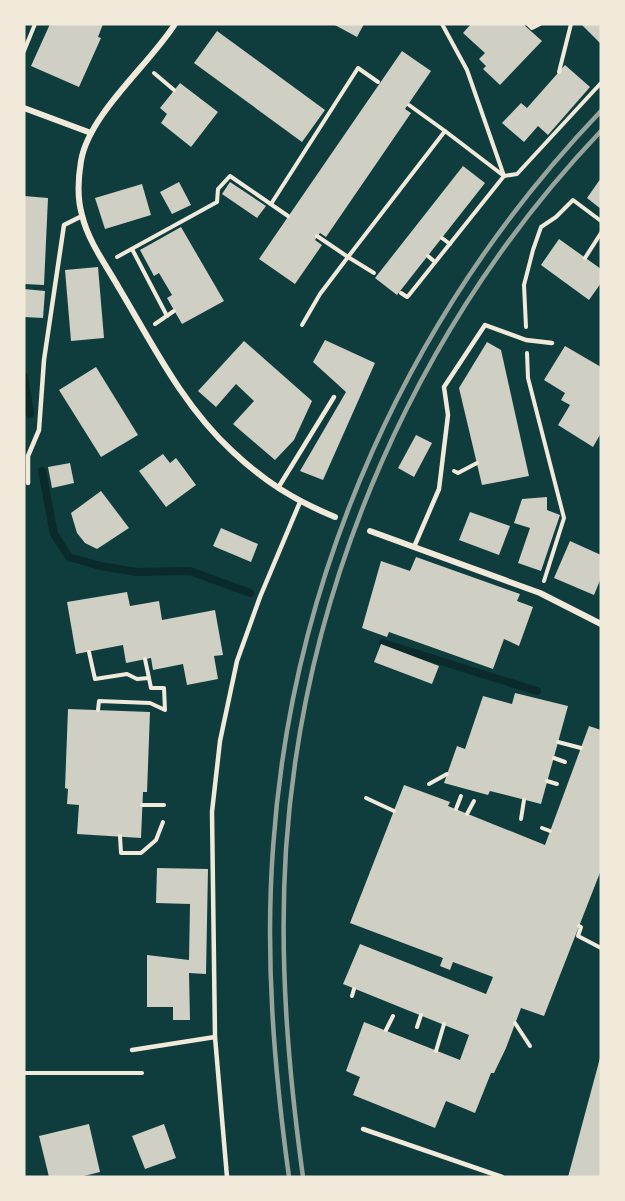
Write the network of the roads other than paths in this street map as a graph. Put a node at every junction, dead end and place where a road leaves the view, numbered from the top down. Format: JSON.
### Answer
{"nodes":[{"id":1,"x":175,"y":24,"type":"edge"},
{"id":2,"x":24,"y":108,"type":"edge"},
{"id":3,"x":91,"y":133,"type":"junction"},
{"id":4,"x":82,"y":216,"type":"junction"},
{"id":5,"x":552,"y":344,"type":"dead end"},
{"id":6,"x":334,"y":397,"type":"dead end"},
{"id":7,"x":28,"y":483,"type":"dead end"},
{"id":8,"x":278,"y":488,"type":"junction"},
{"id":9,"x":300,"y":502,"type":"junction"},
{"id":10,"x":335,"y":517,"type":"dead end"},
{"id":11,"x":370,"y":531,"type":"dead end"},
{"id":12,"x":414,"y":547,"type":"junction"},
{"id":13,"x":601,"y":624,"type":"edge"},
{"id":14,"x":215,"y":1037,"type":"junction"},
{"id":15,"x":132,"y":1050,"type":"dead end"},
{"id":16,"x":363,"y":1129,"type":"dead end"},
{"id":17,"x":227,"y":1177,"type":"edge"},
{"id":18,"x":502,"y":1177,"type":"edge"}],
"edges":[{"from":1,"to":3,"type":"street"},
{"from":2,"to":3,"type":"street"},
{"from":3,"to":4,"type":"street"},
{"from":4,"to":7,"type":"lane"},
{"from":4,"to":8,"type":"street"},
{"from":5,"to":12,"type":"lane"},
{"from":6,"to":8,"type":"lane"},
{"from":8,"to":9,"type":"street"},
{"from":9,"to":10,"type":"street"},
{"from":9,"to":14,"type":"lane"},
{"from":11,"to":12,"type":"street"},
{"from":12,"to":13,"type":"street"},
{"from":14,"to":15,"type":"lane"},
{"from":14,"to":17,"type":"lane"},
{"from":16,"to":18,"type":"lane"}]}
